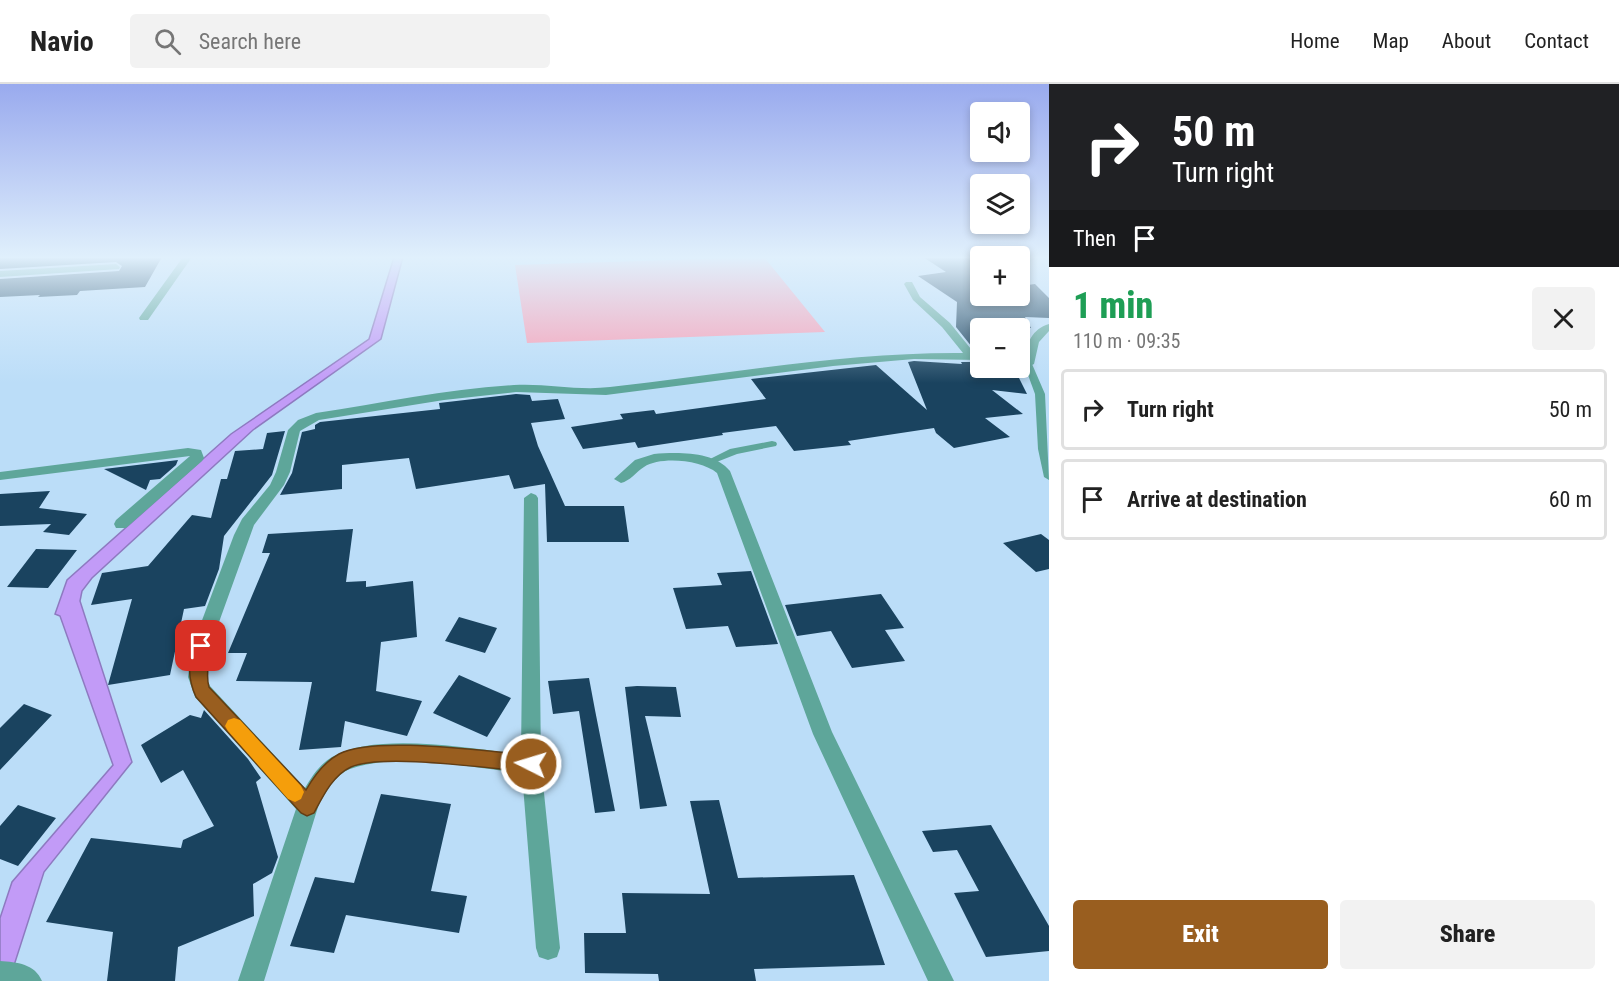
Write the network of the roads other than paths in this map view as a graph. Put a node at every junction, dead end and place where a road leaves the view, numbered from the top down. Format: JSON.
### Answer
{"nodes":[{"id":1,"x":158,"y":299,"type":"edge"},
{"id":2,"x":917,"y":299,"type":"edge"},
{"id":3,"x":144,"y":318,"type":"dead end"},
{"id":4,"x":1049,"y":327,"type":"edge"},
{"id":5,"x":1030,"y":350,"type":"edge"},
{"id":6,"x":970,"y":351,"type":"edge"},
{"id":7,"x":970,"y":357,"type":"edge"},
{"id":8,"x":1030,"y":375,"type":"edge"},
{"id":9,"x":772,"y":444,"type":"dead end"},
{"id":10,"x":710,"y":462,"type":"junction"},
{"id":11,"x":0,"y":476,"type":"edge"},
{"id":12,"x":1049,"y":477,"type":"edge"},
{"id":13,"x":621,"y":479,"type":"dead end"},
{"id":14,"x":531,"y":498,"type":"dead end"},
{"id":15,"x":121,"y":524,"type":"dead end"},
{"id":16,"x":531,"y":764,"type":"junction"},
{"id":17,"x":307,"y":806,"type":"junction"},
{"id":18,"x":548,"y":948,"type":"dead end"},
{"id":19,"x":251,"y":981,"type":"edge"},
{"id":20,"x":941,"y":981,"type":"edge"}],
"edges":[{"from":1,"to":3,"type":"street"},
{"from":2,"to":6,"type":"street"},
{"from":4,"to":5,"type":"street"},
{"from":7,"to":17,"type":"street"},
{"from":8,"to":12,"type":"lane"},
{"from":9,"to":10,"type":"lane"},
{"from":10,"to":13,"type":"street"},
{"from":10,"to":20,"type":"street"},
{"from":11,"to":15,"type":"street"},
{"from":14,"to":16,"type":"street"},
{"from":16,"to":17,"type":"street"},
{"from":16,"to":18,"type":"street"},
{"from":17,"to":19,"type":"street"}]}
